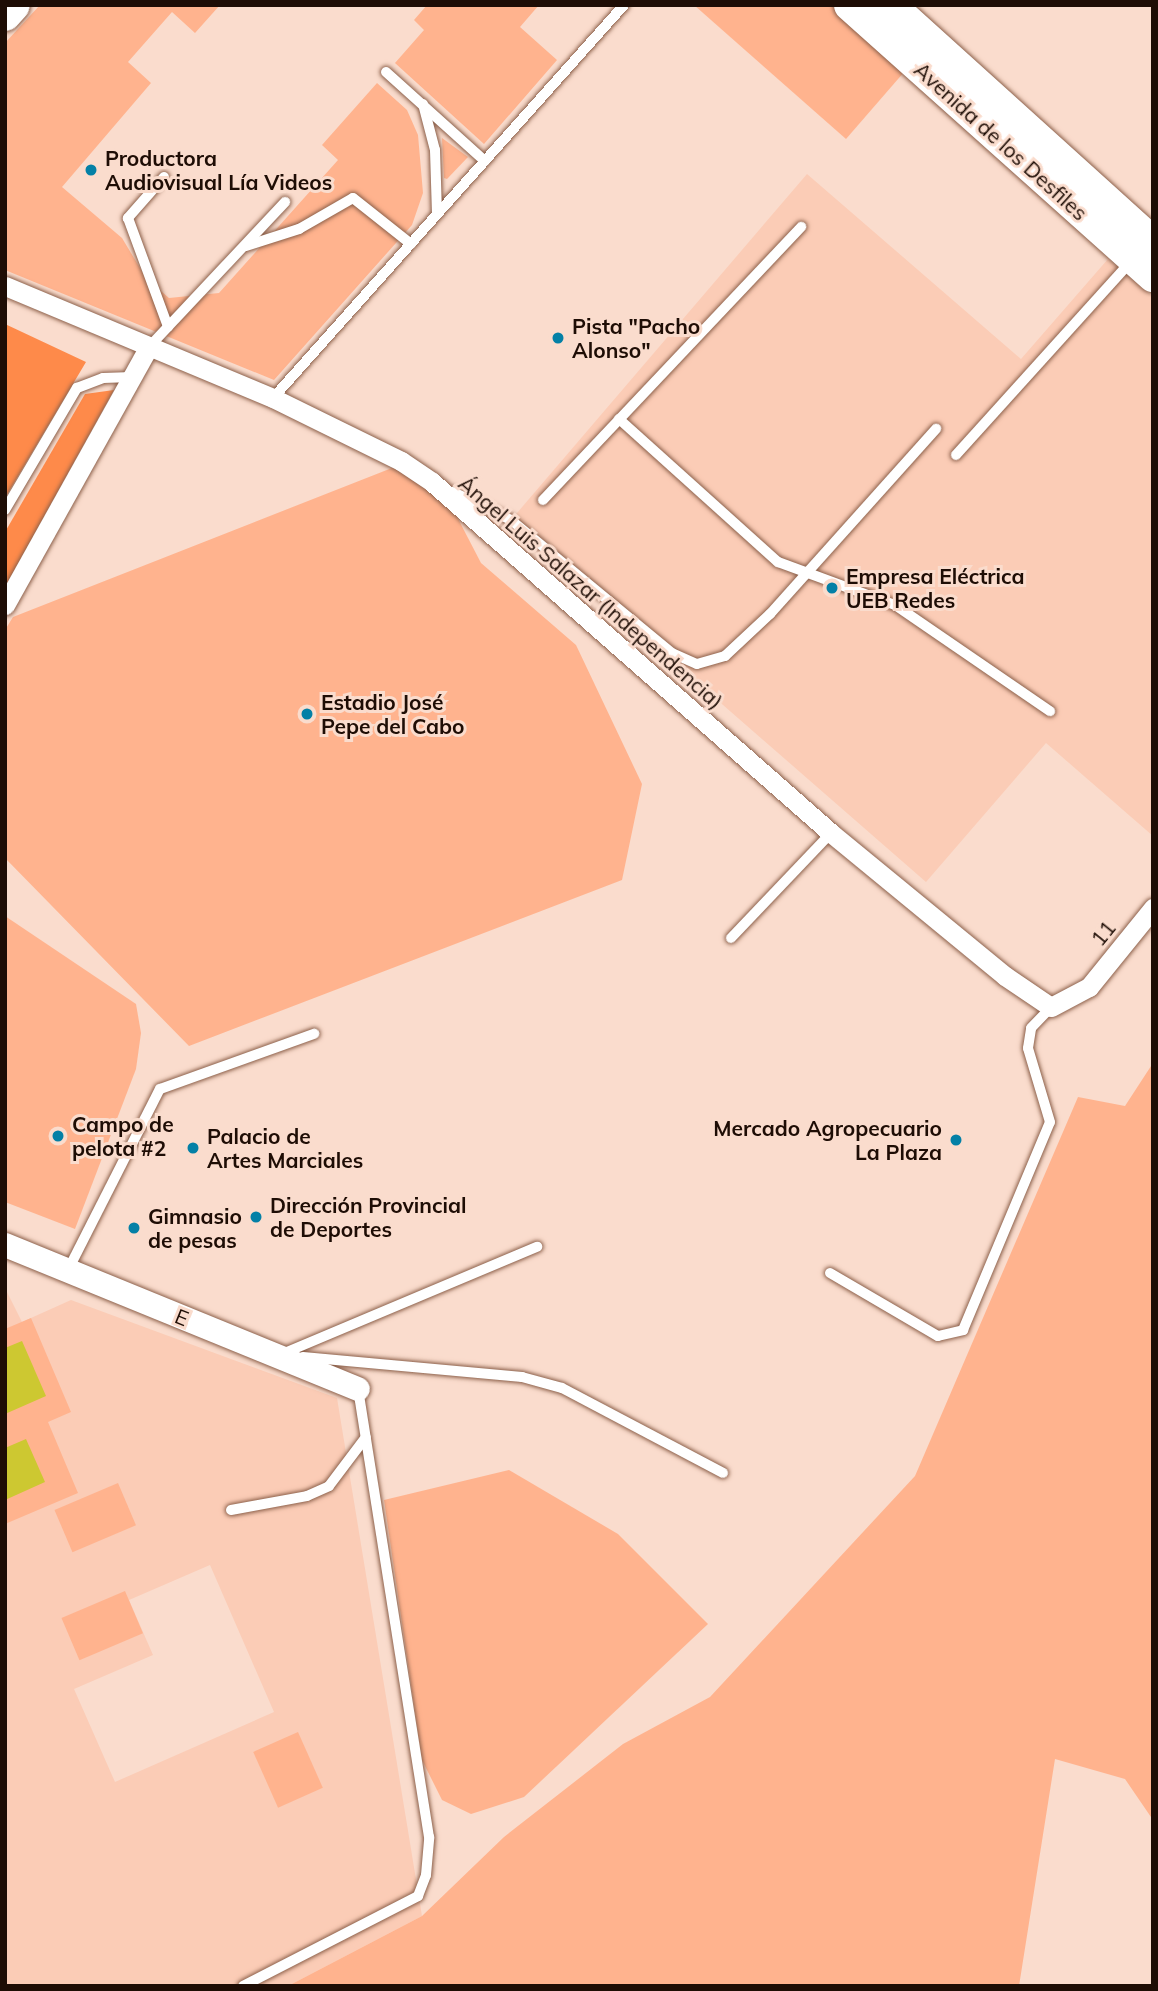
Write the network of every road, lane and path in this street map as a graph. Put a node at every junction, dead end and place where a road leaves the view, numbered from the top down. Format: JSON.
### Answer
{"nodes":[{"id":1,"x":14,"y":5,"type":"edge"},
{"id":2,"x":624,"y":5,"type":"edge"},
{"id":3,"x":850,"y":5,"type":"edge"},
{"id":4,"x":890,"y":5,"type":"edge"},
{"id":5,"x":5,"y":15,"type":"edge"},
{"id":6,"x":386,"y":72,"type":"dead end"},
{"id":7,"x":423,"y":104,"type":"junction"},
{"id":8,"x":485,"y":160,"type":"junction"},
{"id":9,"x":164,"y":177,"type":"dead end"},
{"id":10,"x":285,"y":202,"type":"dead end"},
{"id":11,"x":437,"y":215,"type":"junction"},
{"id":12,"x":801,"y":227,"type":"dead end"},
{"id":13,"x":411,"y":244,"type":"junction"},
{"id":14,"x":244,"y":247,"type":"junction"},
{"id":15,"x":1147,"y":254,"type":"edge"},
{"id":16,"x":5,"y":286,"type":"edge"},
{"id":17,"x":168,"y":327,"type":"junction"},
{"id":18,"x":148,"y":348,"type":"junction"},
{"id":19,"x":132,"y":377,"type":"junction"},
{"id":20,"x":273,"y":398,"type":"junction"},
{"id":21,"x":619,"y":419,"type":"junction"},
{"id":22,"x":936,"y":429,"type":"dead end"},
{"id":23,"x":956,"y":455,"type":"dead end"},
{"id":24,"x":432,"y":482,"type":"junction"},
{"id":25,"x":544,"y":500,"type":"dead end"},
{"id":26,"x":5,"y":510,"type":"edge"},
{"id":27,"x":806,"y":570,"type":"junction"},
{"id":28,"x":5,"y":605,"type":"edge"},
{"id":29,"x":1050,"y":711,"type":"dead end"},
{"id":30,"x":831,"y":833,"type":"junction"},
{"id":31,"x":1153,"y":908,"type":"edge"},
{"id":32,"x":732,"y":938,"type":"dead end"},
{"id":33,"x":1051,"y":1007,"type":"junction"},
{"id":34,"x":314,"y":1034,"type":"dead end"},
{"id":35,"x":5,"y":1245,"type":"edge"},
{"id":36,"x":537,"y":1247,"type":"dead end"},
{"id":37,"x":68,"y":1270,"type":"junction"},
{"id":38,"x":830,"y":1273,"type":"dead end"},
{"id":39,"x":278,"y":1356,"type":"junction"},
{"id":40,"x":358,"y":1389,"type":"joint"},
{"id":41,"x":366,"y":1437,"type":"junction"},
{"id":42,"x":723,"y":1473,"type":"dead end"},
{"id":43,"x":231,"y":1510,"type":"dead end"},
{"id":44,"x":243,"y":1986,"type":"edge"}],
"edges":[{"from":1,"to":5,"type":"main road"},
{"from":2,"to":8,"type":"lane"},
{"from":3,"to":15,"type":"main road","name":"Avenida de los Desfiles"},
{"from":4,"to":15,"type":"main road","name":"Avenida de los Desfiles"},
{"from":6,"to":7,"type":"lane"},
{"from":7,"to":8,"type":"lane"},
{"from":7,"to":11,"type":"lane"},
{"from":8,"to":11,"type":"lane"},
{"from":9,"to":17,"type":"lane"},
{"from":10,"to":14,"type":"lane"},
{"from":11,"to":13,"type":"lane"},
{"from":12,"to":21,"type":"lane"},
{"from":13,"to":14,"type":"lane"},
{"from":13,"to":20,"type":"lane"},
{"from":14,"to":17,"type":"lane"},
{"from":15,"to":23,"type":"lane"},
{"from":16,"to":18,"type":"street","name":"Ángel Luis Salazar (Independencia)"},
{"from":17,"to":18,"type":"lane"},
{"from":18,"to":19,"type":"street"},
{"from":18,"to":20,"type":"street","name":"Ángel Luis Salazar (Independencia)"},
{"from":19,"to":26,"type":"lane"},
{"from":19,"to":28,"type":"street"},
{"from":20,"to":24,"type":"street","name":"Ángel Luis Salazar (Independencia)"},
{"from":21,"to":25,"type":"lane"},
{"from":21,"to":27,"type":"lane"},
{"from":22,"to":27,"type":"lane"},
{"from":24,"to":27,"type":"lane"},
{"from":24,"to":30,"type":"street","name":"Ángel Luis Salazar (Independencia)"},
{"from":27,"to":29,"type":"lane"},
{"from":30,"to":32,"type":"lane"},
{"from":30,"to":33,"type":"street","name":"Ángel Luis Salazar (Independencia)"},
{"from":31,"to":33,"type":"street","name":"11"},
{"from":33,"to":38,"type":"lane"},
{"from":34,"to":37,"type":"lane"},
{"from":35,"to":37,"type":"street","name":"E"},
{"from":36,"to":39,"type":"lane"},
{"from":37,"to":39,"type":"street","name":"E"},
{"from":39,"to":40,"type":"street","name":"E"},
{"from":39,"to":42,"type":"lane"},
{"from":40,"to":41,"type":"lane"},
{"from":41,"to":43,"type":"lane"},
{"from":41,"to":44,"type":"lane"}]}
